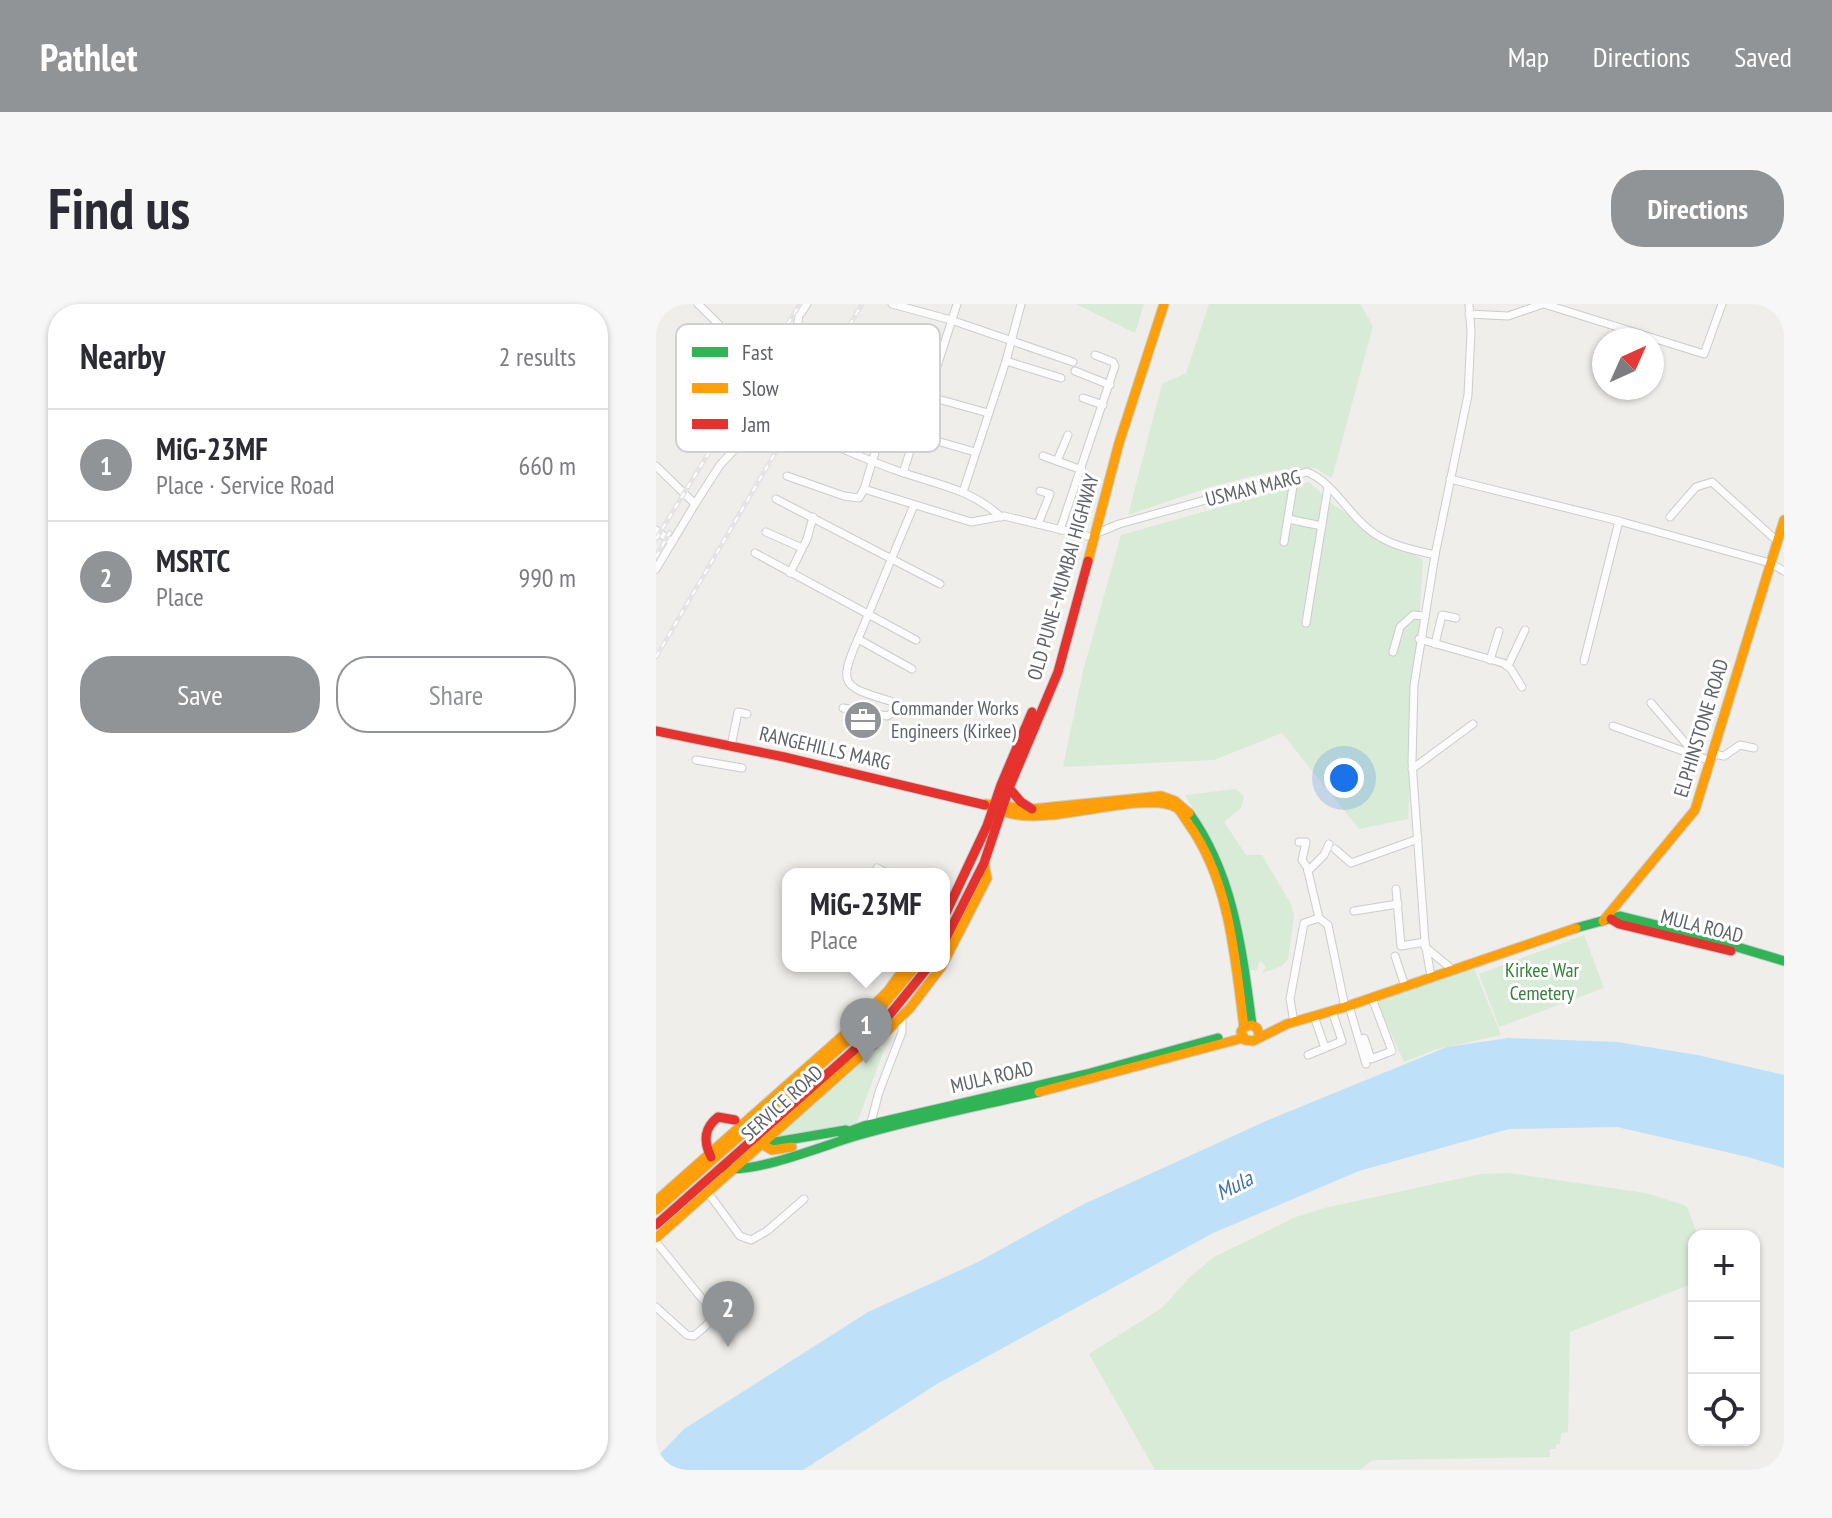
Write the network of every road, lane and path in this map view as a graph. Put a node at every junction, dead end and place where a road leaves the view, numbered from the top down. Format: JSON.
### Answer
{"nodes":[{"id":1,"x":698,"y":304,"type":"edge"},
{"id":2,"x":807,"y":304,"type":"edge"},
{"id":3,"x":892,"y":304,"type":"edge"},
{"id":4,"x":957,"y":304,"type":"edge"},
{"id":5,"x":1021,"y":304,"type":"edge"},
{"id":6,"x":1156,"y":304,"type":"edge"},
{"id":7,"x":1164,"y":304,"type":"edge"},
{"id":8,"x":1469,"y":304,"type":"edge"},
{"id":9,"x":1544,"y":304,"type":"edge"},
{"id":10,"x":1722,"y":304,"type":"edge"},
{"id":11,"x":1469,"y":314,"type":"junction"},
{"id":12,"x":951,"y":320,"type":"junction"},
{"id":13,"x":718,"y":324,"type":"edge"},
{"id":14,"x":797,"y":324,"type":"edge"},
{"id":15,"x":1011,"y":342,"type":"junction"},
{"id":16,"x":940,"y":355,"type":"edge"},
{"id":17,"x":1095,"y":355,"type":"dead end"},
{"id":18,"x":1006,"y":361,"type":"junction"},
{"id":19,"x":1073,"y":362,"type":"dead end"},
{"id":20,"x":1075,"y":371,"type":"dead end"},
{"id":21,"x":1061,"y":378,"type":"dead end"},
{"id":22,"x":1110,"y":385,"type":"junction"},
{"id":23,"x":1083,"y":398,"type":"dead end"},
{"id":24,"x":940,"y":400,"type":"edge"},
{"id":25,"x":1103,"y":405,"type":"junction"},
{"id":26,"x":988,"y":413,"type":"junction"},
{"id":27,"x":1068,"y":435,"type":"dead end"},
{"id":28,"x":940,"y":442,"type":"edge"},
{"id":29,"x":732,"y":452,"type":"edge"},
{"id":30,"x":849,"y":452,"type":"edge"},
{"id":31,"x":875,"y":452,"type":"edge"},
{"id":32,"x":910,"y":452,"type":"edge"},
{"id":33,"x":975,"y":452,"type":"junction"},
{"id":34,"x":1043,"y":456,"type":"dead end"},
{"id":35,"x":1057,"y":461,"type":"junction"},
{"id":36,"x":872,"y":462,"type":"junction"},
{"id":37,"x":656,"y":466,"type":"edge"},
{"id":38,"x":1082,"y":470,"type":"junction"},
{"id":39,"x":903,"y":473,"type":"junction"},
{"id":40,"x":1295,"y":474,"type":"junction"},
{"id":41,"x":787,"y":476,"type":"dead end"},
{"id":42,"x":1450,"y":479,"type":"junction"},
{"id":43,"x":1328,"y":487,"type":"junction"},
{"id":44,"x":864,"y":489,"type":"junction"},
{"id":45,"x":1040,"y":491,"type":"dead end"},
{"id":46,"x":963,"y":492,"type":"junction"},
{"id":47,"x":776,"y":499,"type":"dead end"},
{"id":48,"x":695,"y":504,"type":"junction"},
{"id":49,"x":914,"y":505,"type":"junction"},
{"id":50,"x":813,"y":517,"type":"junction"},
{"id":51,"x":1001,"y":517,"type":"junction"},
{"id":52,"x":1670,"y":517,"type":"dead end"},
{"id":53,"x":1288,"y":519,"type":"junction"},
{"id":54,"x":1784,"y":520,"type":"edge"},
{"id":55,"x":1619,"y":521,"type":"junction"},
{"id":56,"x":1038,"y":524,"type":"junction"},
{"id":57,"x":1322,"y":526,"type":"junction"},
{"id":58,"x":656,"y":530,"type":"edge"},
{"id":59,"x":1060,"y":530,"type":"junction"},
{"id":60,"x":766,"y":532,"type":"dead end"},
{"id":61,"x":1091,"y":535,"type":"junction"},
{"id":62,"x":1777,"y":541,"type":"junction"},
{"id":63,"x":672,"y":542,"type":"junction"},
{"id":64,"x":1284,"y":542,"type":"dead end"},
{"id":65,"x":802,"y":548,"type":"junction"},
{"id":66,"x":755,"y":553,"type":"dead end"},
{"id":67,"x":1435,"y":555,"type":"junction"},
{"id":68,"x":891,"y":557,"type":"junction"},
{"id":69,"x":1770,"y":563,"type":"junction"},
{"id":70,"x":656,"y":569,"type":"edge"},
{"id":71,"x":1784,"y":571,"type":"edge"},
{"id":72,"x":790,"y":573,"type":"junction"},
{"id":73,"x":940,"y":584,"type":"dead end"},
{"id":74,"x":1424,"y":613,"type":"junction"},
{"id":75,"x":867,"y":615,"type":"junction"},
{"id":76,"x":1442,"y":615,"type":"junction"},
{"id":77,"x":1456,"y":618,"type":"dead end"},
{"id":78,"x":1306,"y":623,"type":"dead end"},
{"id":79,"x":1525,"y":630,"type":"dead end"},
{"id":80,"x":1499,"y":631,"type":"dead end"},
{"id":81,"x":858,"y":639,"type":"junction"},
{"id":82,"x":1419,"y":639,"type":"junction"},
{"id":83,"x":916,"y":640,"type":"dead end"},
{"id":84,"x":1435,"y":644,"type":"junction"},
{"id":85,"x":1393,"y":652,"type":"dead end"},
{"id":86,"x":1490,"y":660,"type":"junction"},
{"id":87,"x":1584,"y":661,"type":"dead end"},
{"id":88,"x":1508,"y":666,"type":"junction"},
{"id":89,"x":912,"y":669,"type":"dead end"},
{"id":90,"x":1522,"y":687,"type":"dead end"},
{"id":91,"x":1651,"y":703,"type":"dead end"},
{"id":92,"x":843,"y":708,"type":"dead end"},
{"id":93,"x":747,"y":714,"type":"dead end"},
{"id":94,"x":1473,"y":724,"type":"dead end"},
{"id":95,"x":1613,"y":726,"type":"dead end"},
{"id":96,"x":656,"y":731,"type":"edge"},
{"id":97,"x":725,"y":745,"type":"junction"},
{"id":98,"x":1754,"y":748,"type":"dead end"},
{"id":99,"x":1697,"y":756,"type":"junction"},
{"id":100,"x":1712,"y":758,"type":"junction"},
{"id":101,"x":696,"y":760,"type":"dead end"},
{"id":102,"x":714,"y":764,"type":"junction"},
{"id":103,"x":742,"y":768,"type":"dead end"},
{"id":104,"x":1412,"y":769,"type":"junction"},
{"id":105,"x":1009,"y":788,"type":"junction"},
{"id":106,"x":995,"y":807,"type":"junction"},
{"id":107,"x":1032,"y":809,"type":"junction"},
{"id":108,"x":1418,"y":839,"type":"junction"},
{"id":109,"x":1299,"y":842,"type":"dead end"},
{"id":110,"x":984,"y":863,"type":"junction"},
{"id":111,"x":1308,"y":871,"type":"junction"},
{"id":112,"x":1396,"y":889,"type":"dead end"},
{"id":113,"x":950,"y":901,"type":"edge"},
{"id":114,"x":1398,"y":904,"type":"junction"},
{"id":115,"x":1303,"y":911,"type":"dead end"},
{"id":116,"x":1354,"y":911,"type":"dead end"},
{"id":117,"x":1319,"y":918,"type":"junction"},
{"id":118,"x":1607,"y":920,"type":"junction"},
{"id":119,"x":1304,"y":923,"type":"junction"},
{"id":120,"x":950,"y":930,"type":"edge"},
{"id":121,"x":1425,"y":944,"type":"junction"},
{"id":122,"x":950,"y":950,"type":"edge"},
{"id":123,"x":1395,"y":956,"type":"dead end"},
{"id":124,"x":1784,"y":964,"type":"edge"},
{"id":125,"x":1453,"y":970,"type":"junction"},
{"id":126,"x":902,"y":972,"type":"edge"},
{"id":127,"x":911,"y":972,"type":"edge"},
{"id":128,"x":924,"y":972,"type":"edge"},
{"id":129,"x":938,"y":972,"type":"edge"},
{"id":130,"x":1431,"y":977,"type":"junction"},
{"id":131,"x":1405,"y":986,"type":"junction"},
{"id":132,"x":1372,"y":998,"type":"junction"},
{"id":133,"x":1347,"y":1007,"type":"junction"},
{"id":134,"x":1332,"y":1011,"type":"junction"},
{"id":135,"x":1314,"y":1016,"type":"junction"},
{"id":136,"x":902,"y":1018,"type":"junction"},
{"id":137,"x":1290,"y":1023,"type":"junction"},
{"id":138,"x":1249,"y":1031,"type":"junction"},
{"id":139,"x":1364,"y":1038,"type":"dead end"},
{"id":140,"x":1325,"y":1048,"type":"junction"},
{"id":141,"x":1308,"y":1055,"type":"dead end"},
{"id":142,"x":1366,"y":1064,"type":"dead end"},
{"id":143,"x":735,"y":1120,"type":"dead end"},
{"id":144,"x":865,"y":1128,"type":"junction"},
{"id":145,"x":761,"y":1142,"type":"junction"},
{"id":146,"x":711,"y":1156,"type":"junction"},
{"id":147,"x":722,"y":1168,"type":"junction"},
{"id":148,"x":734,"y":1170,"type":"junction"},
{"id":149,"x":709,"y":1194,"type":"junction"},
{"id":150,"x":804,"y":1199,"type":"dead end"},
{"id":151,"x":656,"y":1201,"type":"edge"},
{"id":152,"x":656,"y":1210,"type":"edge"},
{"id":153,"x":656,"y":1225,"type":"edge"},
{"id":154,"x":656,"y":1240,"type":"edge"},
{"id":155,"x":656,"y":1307,"type":"edge"}],
"edges":[{"from":1,"to":13,"type":"street"},
{"from":2,"to":14,"type":"street"},
{"from":3,"to":12,"type":"street"},
{"from":4,"to":12,"type":"street"},
{"from":5,"to":15,"type":"street"},
{"from":6,"to":61,"type":"main road","name":"OLD PUNE–MUMBAI HIGHWAY"},
{"from":7,"to":61,"type":"main road","name":"OLD PUNE–MUMBAI HIGHWAY"},
{"from":8,"to":11,"type":"street"},
{"from":9,"to":10,"type":"street"},
{"from":9,"to":11,"type":"street"},
{"from":11,"to":42,"type":"street"},
{"from":12,"to":15,"type":"street"},
{"from":12,"to":16,"type":"street"},
{"from":15,"to":18,"type":"street"},
{"from":15,"to":19,"type":"street"},
{"from":17,"to":22,"type":"street"},
{"from":18,"to":21,"type":"street"},
{"from":18,"to":26,"type":"street"},
{"from":20,"to":22,"type":"street"},
{"from":22,"to":25,"type":"street"},
{"from":23,"to":25,"type":"street"},
{"from":24,"to":26,"type":"street"},
{"from":25,"to":38,"type":"street"},
{"from":26,"to":33,"type":"street"},
{"from":27,"to":35,"type":"street"},
{"from":28,"to":33,"type":"street"},
{"from":29,"to":48,"type":"street"},
{"from":30,"to":36,"type":"street"},
{"from":31,"to":36,"type":"street"},
{"from":32,"to":39,"type":"street"},
{"from":33,"to":46,"type":"street"},
{"from":34,"to":35,"type":"street"},
{"from":35,"to":38,"type":"street"},
{"from":36,"to":39,"type":"street"},
{"from":36,"to":44,"type":"street"},
{"from":37,"to":48,"type":"street"},
{"from":38,"to":59,"type":"street"},
{"from":39,"to":46,"type":"street"},
{"from":40,"to":43,"type":"street","name":"USMAN MARG"},
{"from":40,"to":53,"type":"street"},
{"from":40,"to":61,"type":"street","name":"USMAN MARG"},
{"from":41,"to":44,"type":"street"},
{"from":42,"to":55,"type":"street"},
{"from":42,"to":67,"type":"street"},
{"from":43,"to":57,"type":"street"},
{"from":43,"to":67,"type":"street","name":"USMAN MARG"},
{"from":44,"to":49,"type":"street"},
{"from":45,"to":56,"type":"street"},
{"from":46,"to":51,"type":"street"},
{"from":47,"to":50,"type":"street"},
{"from":48,"to":63,"type":"street"},
{"from":49,"to":51,"type":"street"},
{"from":49,"to":68,"type":"street"},
{"from":50,"to":65,"type":"street"},
{"from":50,"to":68,"type":"street"},
{"from":51,"to":56,"type":"street"},
{"from":52,"to":62,"type":"street"},
{"from":53,"to":57,"type":"street"},
{"from":53,"to":64,"type":"street"},
{"from":54,"to":62,"type":"main road","name":"ELPHINSTONE ROAD"},
{"from":55,"to":69,"type":"street"},
{"from":55,"to":87,"type":"street"},
{"from":56,"to":59,"type":"street"},
{"from":57,"to":78,"type":"street"},
{"from":58,"to":63,"type":"street"},
{"from":59,"to":61,"type":"street"},
{"from":60,"to":65,"type":"street"},
{"from":61,"to":105,"type":"main road","name":"OLD PUNE–MUMBAI HIGHWAY"},
{"from":61,"to":106,"type":"main road","name":"OLD PUNE–MUMBAI HIGHWAY"},
{"from":62,"to":69,"type":"main road","name":"ELPHINSTONE ROAD"},
{"from":63,"to":70,"type":"street"},
{"from":65,"to":72,"type":"street"},
{"from":66,"to":72,"type":"street"},
{"from":67,"to":74,"type":"street"},
{"from":68,"to":73,"type":"street"},
{"from":68,"to":75,"type":"street"},
{"from":69,"to":71,"type":"street"},
{"from":69,"to":100,"type":"main road","name":"ELPHINSTONE ROAD"},
{"from":72,"to":75,"type":"street"},
{"from":74,"to":76,"type":"street"},
{"from":74,"to":82,"type":"street"},
{"from":74,"to":85,"type":"street"},
{"from":75,"to":81,"type":"street"},
{"from":75,"to":83,"type":"street"},
{"from":76,"to":77,"type":"street"},
{"from":76,"to":84,"type":"street"},
{"from":79,"to":88,"type":"street"},
{"from":80,"to":86,"type":"street"},
{"from":81,"to":89,"type":"street"},
{"from":81,"to":92,"type":"street"},
{"from":82,"to":84,"type":"street"},
{"from":82,"to":104,"type":"street"},
{"from":84,"to":86,"type":"street"},
{"from":86,"to":88,"type":"street"},
{"from":88,"to":90,"type":"street"},
{"from":91,"to":99,"type":"street"},
{"from":93,"to":97,"type":"street"},
{"from":94,"to":104,"type":"street"},
{"from":95,"to":99,"type":"street"},
{"from":96,"to":97,"type":"main road","name":"RANGEHILLS MARG"},
{"from":97,"to":102,"type":"street"},
{"from":97,"to":106,"type":"main road","name":"RANGEHILLS MARG"},
{"from":98,"to":100,"type":"street"},
{"from":99,"to":100,"type":"street"},
{"from":100,"to":118,"type":"main road","name":"ELPHINSTONE ROAD"},
{"from":101,"to":102,"type":"street"},
{"from":102,"to":103,"type":"street"},
{"from":104,"to":108,"type":"street"},
{"from":105,"to":106,"type":"main road","name":"OLD PUNE–MUMBAI HIGHWAY"},
{"from":105,"to":107,"type":"main road"},
{"from":106,"to":107,"type":"main road"},
{"from":106,"to":110,"type":"main road","name":"OLD PUNE–MUMBAI HIGHWAY"},
{"from":106,"to":113,"type":"main road","name":"OLD PUNE–MUMBAI HIGHWAY"},
{"from":106,"to":138,"type":"main road"},
{"from":107,"to":138,"type":"main road"},
{"from":108,"to":111,"type":"street"},
{"from":108,"to":121,"type":"street"},
{"from":109,"to":111,"type":"street"},
{"from":110,"to":120,"type":"main road","name":"OLD PUNE–MUMBAI HIGHWAY"},
{"from":110,"to":122,"type":"main road","name":"SERVICE ROAD"},
{"from":111,"to":117,"type":"street"},
{"from":112,"to":114,"type":"street"},
{"from":114,"to":116,"type":"street"},
{"from":114,"to":121,"type":"street"},
{"from":115,"to":119,"type":"street"},
{"from":117,"to":119,"type":"street"},
{"from":117,"to":133,"type":"street"},
{"from":118,"to":124,"type":"main road","name":"MULA ROAD"},
{"from":118,"to":125,"type":"main road","name":"MULA ROAD"},
{"from":119,"to":137,"type":"street"},
{"from":121,"to":125,"type":"street"},
{"from":121,"to":130,"type":"street"},
{"from":123,"to":131,"type":"street"},
{"from":125,"to":130,"type":"main road","name":"MULA ROAD"},
{"from":126,"to":146,"type":"main road"},
{"from":127,"to":146,"type":"main road"},
{"from":128,"to":145,"type":"main road"},
{"from":129,"to":136,"type":"main road","name":"SERVICE ROAD"},
{"from":130,"to":131,"type":"main road","name":"MULA ROAD"},
{"from":131,"to":132,"type":"main road","name":"MULA ROAD"},
{"from":132,"to":133,"type":"main road","name":"MULA ROAD"},
{"from":132,"to":139,"type":"street"},
{"from":133,"to":134,"type":"main road","name":"MULA ROAD"},
{"from":133,"to":142,"type":"street"},
{"from":134,"to":135,"type":"main road","name":"MULA ROAD"},
{"from":134,"to":140,"type":"street"},
{"from":135,"to":137,"type":"main road","name":"MULA ROAD"},
{"from":135,"to":140,"type":"street"},
{"from":136,"to":144,"type":"street"},
{"from":136,"to":145,"type":"main road","name":"SERVICE ROAD"},
{"from":137,"to":138,"type":"main road","name":"MULA ROAD"},
{"from":138,"to":144,"type":"main road","name":"MULA ROAD"},
{"from":140,"to":141,"type":"street"},
{"from":143,"to":146,"type":"main road"},
{"from":144,"to":145,"type":"main road"},
{"from":144,"to":148,"type":"main road"},
{"from":145,"to":147,"type":"main road"},
{"from":145,"to":148,"type":"main road","name":"SERVICE ROAD"},
{"from":146,"to":151,"type":"main road"},
{"from":146,"to":152,"type":"main road"},
{"from":147,"to":148,"type":"main road"},
{"from":147,"to":153,"type":"main road"},
{"from":148,"to":149,"type":"main road","name":"SERVICE ROAD"},
{"from":149,"to":150,"type":"street"},
{"from":149,"to":154,"type":"main road","name":"SERVICE ROAD"},
{"from":154,"to":155,"type":"street"}]}
